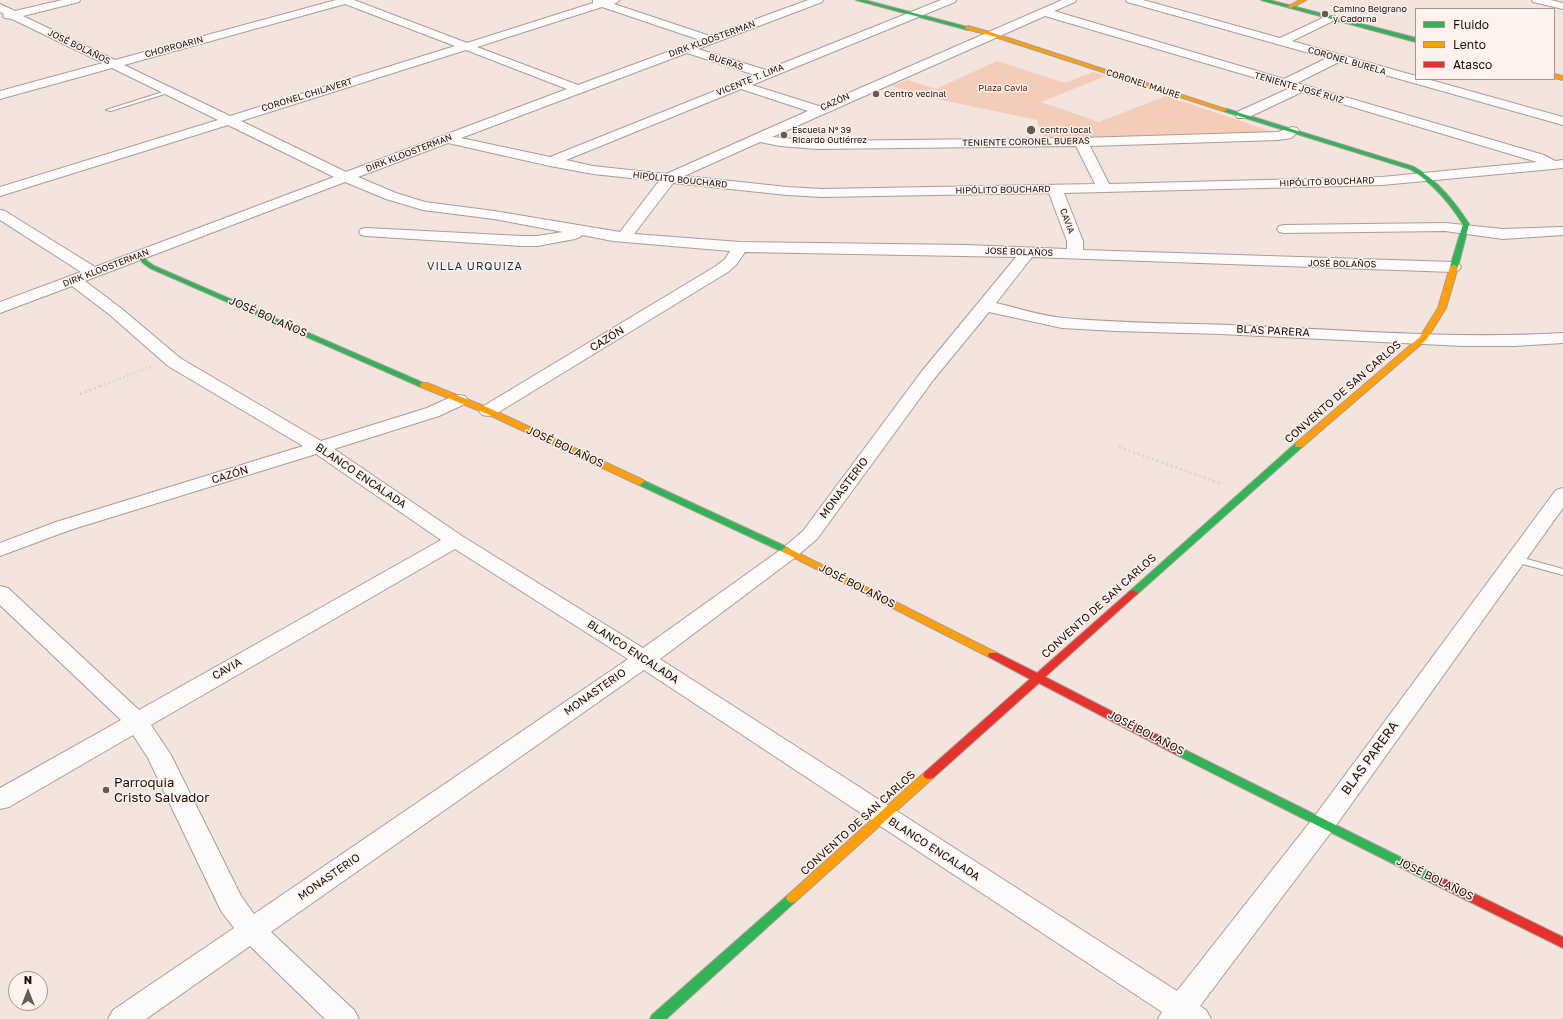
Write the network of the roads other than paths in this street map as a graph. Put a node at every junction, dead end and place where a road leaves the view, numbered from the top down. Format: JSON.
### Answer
{"nodes":[{"id":1,"x":75,"y":0,"type":"edge"},
{"id":2,"x":346,"y":0,"type":"edge"},
{"id":3,"x":818,"y":0,"type":"edge"},
{"id":4,"x":858,"y":0,"type":"edge"},
{"id":5,"x":951,"y":0,"type":"edge"},
{"id":6,"x":1071,"y":0,"type":"edge"},
{"id":7,"x":1131,"y":0,"type":"edge"},
{"id":8,"x":1263,"y":0,"type":"edge"},
{"id":9,"x":1304,"y":0,"type":"edge"},
{"id":10,"x":603,"y":1,"type":"edge"},
{"id":11,"x":1535,"y":2,"type":"edge"},
{"id":12,"x":1563,"y":6,"type":"edge"},
{"id":13,"x":0,"y":7,"type":"edge"},
{"id":14,"x":1289,"y":7,"type":"junction"},
{"id":15,"x":1044,"y":12,"type":"junction"},
{"id":16,"x":915,"y":14,"type":"junction"},
{"id":17,"x":13,"y":15,"type":"junction"},
{"id":18,"x":0,"y":18,"type":"edge"},
{"id":19,"x":1331,"y":18,"type":"junction"},
{"id":20,"x":991,"y":34,"type":"junction"},
{"id":21,"x":711,"y":40,"type":"junction"},
{"id":22,"x":1415,"y":40,"type":"edge"},
{"id":23,"x":1281,"y":42,"type":"junction"},
{"id":24,"x":465,"y":46,"type":"junction"},
{"id":25,"x":687,"y":49,"type":"junction"},
{"id":26,"x":1336,"y":58,"type":"junction"},
{"id":27,"x":113,"y":63,"type":"junction"},
{"id":28,"x":765,"y":74,"type":"junction"},
{"id":29,"x":1415,"y":80,"type":"edge"},
{"id":30,"x":1415,"y":80,"type":"edge"},
{"id":31,"x":1284,"y":84,"type":"junction"},
{"id":32,"x":740,"y":85,"type":"junction"},
{"id":33,"x":1301,"y":88,"type":"junction"},
{"id":34,"x":578,"y":89,"type":"junction"},
{"id":35,"x":171,"y":91,"type":"junction"},
{"id":36,"x":0,"y":95,"type":"edge"},
{"id":37,"x":109,"y":110,"type":"dead end"},
{"id":38,"x":817,"y":110,"type":"junction"},
{"id":39,"x":1242,"y":115,"type":"junction"},
{"id":40,"x":229,"y":120,"type":"junction"},
{"id":41,"x":1563,"y":121,"type":"edge"},
{"id":42,"x":1292,"y":131,"type":"junction"},
{"id":43,"x":447,"y":138,"type":"junction"},
{"id":44,"x":759,"y":138,"type":"junction"},
{"id":45,"x":1081,"y":142,"type":"junction"},
{"id":46,"x":550,"y":162,"type":"junction"},
{"id":47,"x":1558,"y":165,"type":"edge"},
{"id":48,"x":345,"y":177,"type":"junction"},
{"id":49,"x":669,"y":178,"type":"junction"},
{"id":50,"x":1426,"y":178,"type":"junction"},
{"id":51,"x":1104,"y":188,"type":"junction"},
{"id":52,"x":1055,"y":189,"type":"junction"},
{"id":53,"x":0,"y":192,"type":"edge"},
{"id":54,"x":0,"y":214,"type":"edge"},
{"id":55,"x":1284,"y":229,"type":"dead end"},
{"id":56,"x":1463,"y":230,"type":"junction"},
{"id":57,"x":585,"y":231,"type":"junction"},
{"id":58,"x":1563,"y":231,"type":"edge"},
{"id":59,"x":366,"y":232,"type":"dead end"},
{"id":60,"x":624,"y":237,"type":"junction"},
{"id":61,"x":740,"y":247,"type":"junction"},
{"id":62,"x":1027,"y":253,"type":"junction"},
{"id":63,"x":140,"y":255,"type":"junction"},
{"id":64,"x":1075,"y":255,"type":"junction"},
{"id":65,"x":1453,"y":267,"type":"junction"},
{"id":66,"x":94,"y":273,"type":"junction"},
{"id":67,"x":74,"y":280,"type":"junction"},
{"id":68,"x":985,"y":306,"type":"junction"},
{"id":69,"x":0,"y":308,"type":"edge"},
{"id":70,"x":1423,"y":338,"type":"junction"},
{"id":71,"x":1563,"y":338,"type":"edge"},
{"id":72,"x":459,"y":400,"type":"junction"},
{"id":73,"x":488,"y":411,"type":"junction"},
{"id":74,"x":320,"y":448,"type":"junction"},
{"id":75,"x":1563,"y":494,"type":"edge"},
{"id":76,"x":455,"y":540,"type":"junction"},
{"id":77,"x":0,"y":550,"type":"edge"},
{"id":78,"x":790,"y":552,"type":"junction"},
{"id":79,"x":1516,"y":559,"type":"junction"},
{"id":80,"x":1563,"y":572,"type":"edge"},
{"id":81,"x":0,"y":593,"type":"edge"},
{"id":82,"x":644,"y":659,"type":"junction"},
{"id":83,"x":1037,"y":678,"type":"junction"},
{"id":84,"x":136,"y":721,"type":"junction"},
{"id":85,"x":0,"y":800,"type":"edge"},
{"id":86,"x":883,"y":816,"type":"junction"},
{"id":87,"x":1323,"y":824,"type":"junction"},
{"id":88,"x":251,"y":930,"type":"junction"},
{"id":89,"x":1563,"y":943,"type":"edge"},
{"id":90,"x":1183,"y":1016,"type":"edge"},
{"id":91,"x":123,"y":1019,"type":"edge"},
{"id":92,"x":344,"y":1019,"type":"edge"},
{"id":93,"x":657,"y":1019,"type":"edge"}],
"edges":[{"from":1,"to":17,"type":"street"},
{"from":2,"to":24,"type":"street"},
{"from":2,"to":27,"type":"street","name":"CHORROARIN"},
{"from":3,"to":21,"type":"street","name":"DIRK KLOOSTERMAN"},
{"from":4,"to":16,"type":"street","name":"CORONEL MAURE"},
{"from":5,"to":16,"type":"street","name":"VICENTE T. LIMA"},
{"from":6,"to":15,"type":"street","name":"CAZÓN"},
{"from":7,"to":23,"type":"street","name":"CORONEL BURELA"},
{"from":8,"to":14,"type":"street"},
{"from":9,"to":14,"type":"street"},
{"from":10,"to":21,"type":"street"},
{"from":10,"to":24,"type":"street","name":"CORONEL CHILAVERT"},
{"from":11,"to":12,"type":"street"},
{"from":13,"to":17,"type":"street","name":"JOSÉ BOLAÑOS"},
{"from":14,"to":19,"type":"street"},
{"from":15,"to":20,"type":"street","name":"CAZÓN"},
{"from":15,"to":31,"type":"street","name":"TENIENTE JOSÉ RUIZ"},
{"from":16,"to":20,"type":"street","name":"CORONEL MAURE"},
{"from":16,"to":28,"type":"street","name":"VICENTE T. LIMA"},
{"from":17,"to":18,"type":"street"},
{"from":17,"to":27,"type":"street","name":"JOSÉ BOLAÑOS"},
{"from":19,"to":22,"type":"street"},
{"from":19,"to":23,"type":"street"},
{"from":20,"to":38,"type":"street","name":"CAZÓN"},
{"from":20,"to":39,"type":"street","name":"CORONEL MAURE"},
{"from":21,"to":25,"type":"street","name":"DIRK KLOOSTERMAN"},
{"from":23,"to":26,"type":"street","name":"CORONEL BURELA"},
{"from":24,"to":34,"type":"street"},
{"from":24,"to":40,"type":"street","name":"CORONEL CHILAVERT"},
{"from":25,"to":28,"type":"street","name":"BUERAS"},
{"from":25,"to":34,"type":"street","name":"DIRK KLOOSTERMAN"},
{"from":26,"to":30,"type":"street","name":"CORONEL BURELA"},
{"from":26,"to":31,"type":"street"},
{"from":27,"to":35,"type":"street","name":"JOSÉ BOLAÑOS"},
{"from":27,"to":36,"type":"street","name":"CHORROARIN"},
{"from":28,"to":32,"type":"street","name":"VICENTE T. LIMA"},
{"from":29,"to":41,"type":"street","name":"CORONEL BURELA"},
{"from":31,"to":33,"type":"street","name":"TENIENTE JOSÉ RUIZ"},
{"from":32,"to":38,"type":"street","name":"BUERAS"},
{"from":32,"to":46,"type":"street","name":"VICENTE T. LIMA"},
{"from":33,"to":39,"type":"street"},
{"from":33,"to":47,"type":"street","name":"TENIENTE JOSÉ RUIZ"},
{"from":34,"to":43,"type":"street","name":"DIRK KLOOSTERMAN"},
{"from":35,"to":37,"type":"lane"},
{"from":35,"to":40,"type":"street","name":"JOSÉ BOLAÑOS"},
{"from":38,"to":44,"type":"street","name":"CAZÓN"},
{"from":39,"to":42,"type":"street","name":"CORONEL MAURE"},
{"from":40,"to":48,"type":"street","name":"JOSÉ BOLAÑOS"},
{"from":40,"to":53,"type":"street","name":"CORONEL CHILAVERT"},
{"from":42,"to":45,"type":"street","name":"TENIENTE CORONEL BUERAS"},
{"from":42,"to":50,"type":"street","name":"CORONEL MAURE"},
{"from":43,"to":46,"type":"street","name":"HIPÓLITO BOUCHARD"},
{"from":43,"to":48,"type":"street","name":"DIRK KLOOSTERMAN"},
{"from":44,"to":45,"type":"street","name":"TENIENTE CORONEL BUERAS"},
{"from":44,"to":49,"type":"street","name":"CAZÓN"},
{"from":45,"to":51,"type":"street"},
{"from":46,"to":49,"type":"street","name":"HIPÓLITO BOUCHARD"},
{"from":47,"to":50,"type":"street","name":"HIPÓLITO BOUCHARD"},
{"from":48,"to":57,"type":"street","name":"JOSÉ BOLAÑOS"},
{"from":48,"to":63,"type":"street","name":"DIRK KLOOSTERMAN"},
{"from":49,"to":52,"type":"street","name":"HIPÓLITO BOUCHARD"},
{"from":49,"to":60,"type":"street","name":"CAZÓN"},
{"from":50,"to":51,"type":"street","name":"HIPÓLITO BOUCHARD"},
{"from":50,"to":56,"type":"street","name":"CONVENTO DE SAN CARLOS"},
{"from":51,"to":52,"type":"street","name":"HIPÓLITO BOUCHARD"},
{"from":52,"to":64,"type":"street","name":"CAVIA"},
{"from":54,"to":66,"type":"street"},
{"from":55,"to":56,"type":"street"},
{"from":56,"to":58,"type":"street"},
{"from":56,"to":65,"type":"street","name":"CONVENTO DE SAN CARLOS"},
{"from":57,"to":59,"type":"street","name":"JOSÉ BOLAÑOS"},
{"from":57,"to":60,"type":"street","name":"JOSÉ BOLAÑOS"},
{"from":60,"to":61,"type":"street","name":"JOSÉ BOLAÑOS"},
{"from":61,"to":62,"type":"street","name":"JOSÉ BOLAÑOS"},
{"from":61,"to":73,"type":"street","name":"CAZÓN"},
{"from":62,"to":64,"type":"street","name":"JOSÉ BOLAÑOS"},
{"from":62,"to":68,"type":"street","name":"MONASTERIO"},
{"from":63,"to":66,"type":"street","name":"DIRK KLOOSTERMAN"},
{"from":63,"to":72,"type":"street","name":"JOSÉ BOLAÑOS"},
{"from":64,"to":65,"type":"street","name":"JOSÉ BOLAÑOS"},
{"from":65,"to":70,"type":"street","name":"CONVENTO DE SAN CARLOS"},
{"from":66,"to":67,"type":"street","name":"DIRK KLOOSTERMAN"},
{"from":67,"to":69,"type":"street","name":"DIRK KLOOSTERMAN"},
{"from":67,"to":74,"type":"street","name":"BLANCO ENCALADA"},
{"from":68,"to":70,"type":"street","name":"BLAS PARERA"},
{"from":68,"to":78,"type":"street","name":"MONASTERIO"},
{"from":70,"to":71,"type":"street","name":"BLAS PARERA"},
{"from":70,"to":83,"type":"street","name":"CONVENTO DE SAN CARLOS"},
{"from":72,"to":73,"type":"street","name":"JOSÉ BOLAÑOS"},
{"from":72,"to":74,"type":"street","name":"CAZÓN"},
{"from":73,"to":78,"type":"street","name":"JOSÉ BOLAÑOS"},
{"from":74,"to":76,"type":"street","name":"BLANCO ENCALADA"},
{"from":74,"to":77,"type":"street","name":"CAZÓN"},
{"from":75,"to":79,"type":"street","name":"BLAS PARERA"},
{"from":76,"to":82,"type":"street","name":"BLANCO ENCALADA"},
{"from":76,"to":84,"type":"street","name":"CAVIA"},
{"from":78,"to":82,"type":"street","name":"MONASTERIO"},
{"from":78,"to":83,"type":"street","name":"JOSÉ BOLAÑOS"},
{"from":79,"to":80,"type":"lane"},
{"from":79,"to":87,"type":"street","name":"BLAS PARERA"},
{"from":81,"to":84,"type":"street"},
{"from":82,"to":86,"type":"street","name":"BLANCO ENCALADA"},
{"from":82,"to":88,"type":"street","name":"MONASTERIO"},
{"from":83,"to":86,"type":"street","name":"CONVENTO DE SAN CARLOS"},
{"from":83,"to":87,"type":"street","name":"JOSÉ BOLAÑOS"},
{"from":84,"to":85,"type":"street","name":"CAVIA"},
{"from":84,"to":88,"type":"street"},
{"from":86,"to":90,"type":"street","name":"BLANCO ENCALADA"},
{"from":86,"to":93,"type":"street","name":"CONVENTO DE SAN CARLOS"},
{"from":87,"to":89,"type":"street","name":"JOSÉ BOLAÑOS"},
{"from":87,"to":90,"type":"street","name":"BLAS PARERA"},
{"from":88,"to":91,"type":"street","name":"MONASTERIO"},
{"from":88,"to":92,"type":"street"}]}
